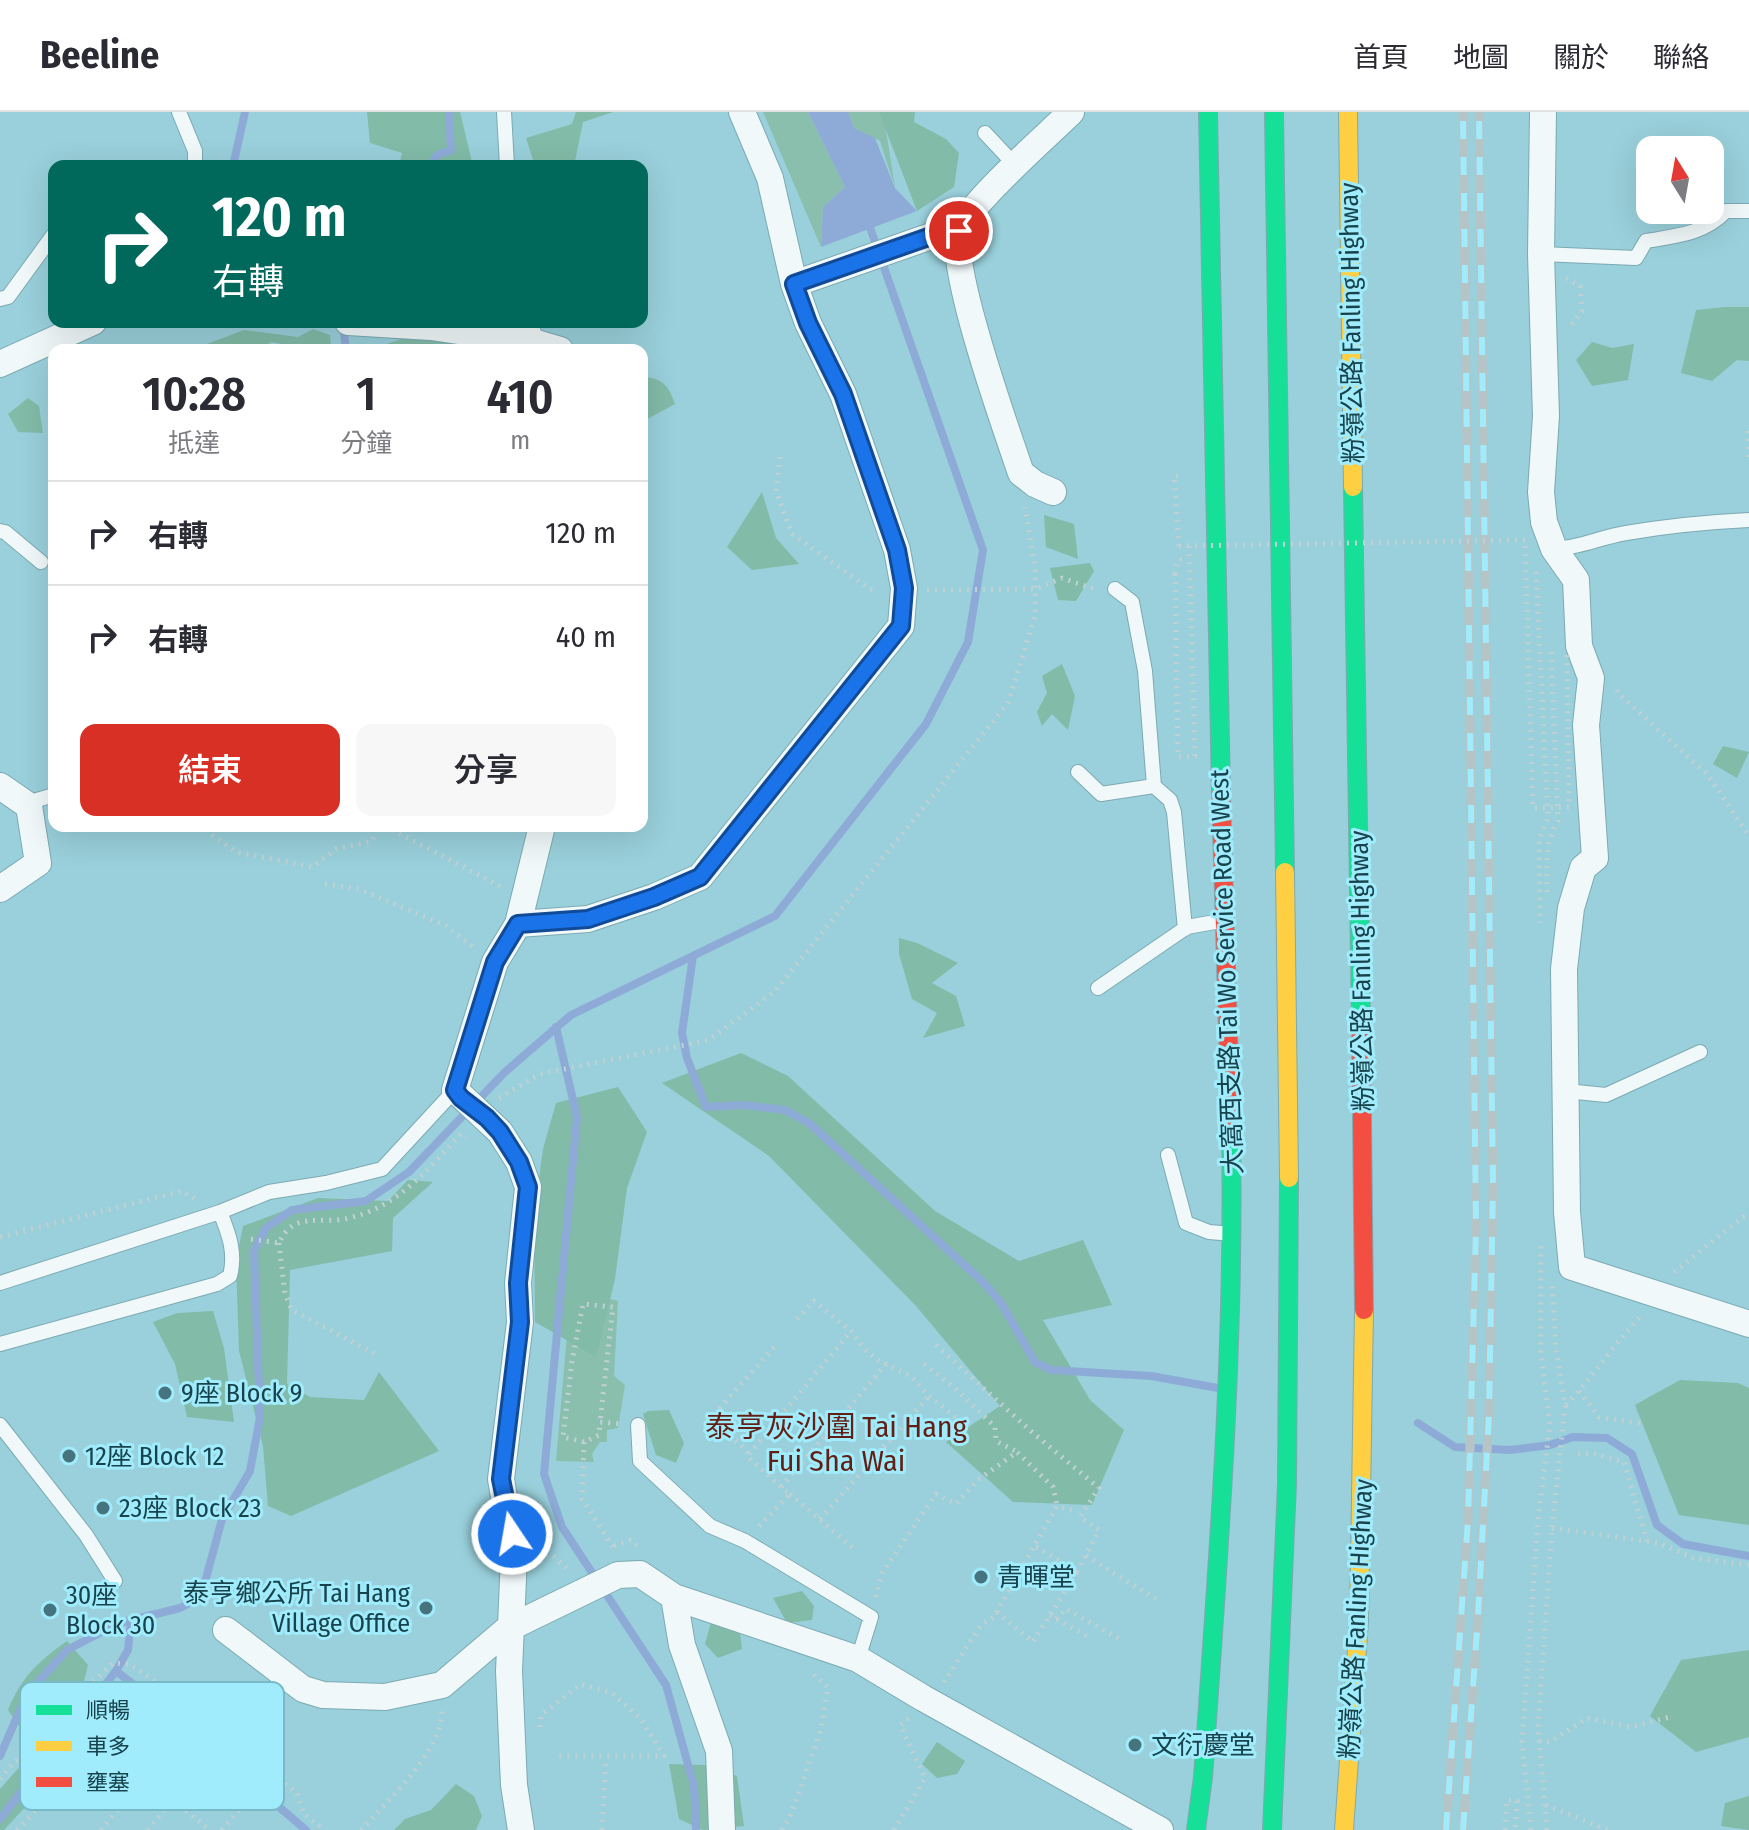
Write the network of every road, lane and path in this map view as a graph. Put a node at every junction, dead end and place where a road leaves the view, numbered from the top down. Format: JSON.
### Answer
{"nodes":[{"id":1,"x":179,"y":112,"type":"edge"},
{"id":2,"x":504,"y":112,"type":"edge"},
{"id":3,"x":742,"y":112,"type":"edge"},
{"id":4,"x":1071,"y":112,"type":"edge"},
{"id":5,"x":1208,"y":112,"type":"edge"},
{"id":6,"x":1274,"y":112,"type":"edge"},
{"id":7,"x":1348,"y":112,"type":"edge"},
{"id":8,"x":1543,"y":112,"type":"edge"},
{"id":9,"x":985,"y":133,"type":"dead end"},
{"id":10,"x":194,"y":160,"type":"edge"},
{"id":11,"x":507,"y":160,"type":"edge"},
{"id":12,"x":1016,"y":166,"type":"junction"},
{"id":13,"x":1749,"y":211,"type":"edge"},
{"id":14,"x":948,"y":232,"type":"junction"},
{"id":15,"x":48,"y":242,"type":"edge"},
{"id":16,"x":1550,"y":254,"type":"junction"},
{"id":17,"x":794,"y":284,"type":"junction"},
{"id":18,"x":0,"y":299,"type":"edge"},
{"id":19,"x":80,"y":328,"type":"edge"},
{"id":20,"x":441,"y":328,"type":"edge"},
{"id":21,"x":543,"y":338,"type":"edge"},
{"id":22,"x":1567,"y":343,"type":"dead end"},
{"id":23,"x":0,"y":364,"type":"edge"},
{"id":24,"x":1748,"y":431,"type":"edge"},
{"id":25,"x":780,"y":457,"type":"dead end"},
{"id":26,"x":1749,"y":458,"type":"edge"},
{"id":27,"x":1174,"y":476,"type":"dead end"},
{"id":28,"x":1053,"y":492,"type":"dead end"},
{"id":29,"x":1749,"y":520,"type":"edge"},
{"id":30,"x":0,"y":531,"type":"edge"},
{"id":31,"x":1529,"y":538,"type":"dead end"},
{"id":32,"x":1197,"y":544,"type":"dead end"},
{"id":33,"x":1189,"y":546,"type":"junction"},
{"id":34,"x":1540,"y":554,"type":"junction"},
{"id":35,"x":41,"y":562,"type":"dead end"},
{"id":36,"x":1175,"y":574,"type":"dead end"},
{"id":37,"x":911,"y":589,"type":"junction"},
{"id":38,"x":1036,"y":589,"type":"junction"},
{"id":39,"x":1115,"y":589,"type":"joint"},
{"id":40,"x":1567,"y":655,"type":"dead end"},
{"id":41,"x":1613,"y":683,"type":"dead end"},
{"id":42,"x":1202,"y":759,"type":"dead end"},
{"id":43,"x":1078,"y":772,"type":"dead end"},
{"id":44,"x":0,"y":786,"type":"edge"},
{"id":45,"x":1154,"y":786,"type":"junction"},
{"id":46,"x":48,"y":797,"type":"edge"},
{"id":47,"x":29,"y":806,"type":"junction"},
{"id":48,"x":376,"y":832,"type":"edge"},
{"id":49,"x":397,"y":832,"type":"edge"},
{"id":50,"x":540,"y":832,"type":"edge"},
{"id":51,"x":212,"y":835,"type":"dead end"},
{"id":52,"x":1749,"y":836,"type":"edge"},
{"id":53,"x":325,"y":884,"type":"dead end"},
{"id":54,"x":0,"y":889,"type":"edge"},
{"id":55,"x":524,"y":898,"type":"junction"},
{"id":56,"x":1226,"y":920,"type":"junction"},
{"id":57,"x":518,"y":924,"type":"junction"},
{"id":58,"x":1185,"y":929,"type":"junction"},
{"id":59,"x":1540,"y":930,"type":"dead end"},
{"id":60,"x":495,"y":962,"type":"junction"},
{"id":61,"x":1098,"y":988,"type":"dead end"},
{"id":62,"x":1700,"y":1052,"type":"dead end"},
{"id":63,"x":1566,"y":1091,"type":"junction"},
{"id":64,"x":500,"y":1097,"type":"dead end"},
{"id":65,"x":465,"y":1101,"type":"junction"},
{"id":66,"x":471,"y":1142,"type":"dead end"},
{"id":67,"x":1168,"y":1155,"type":"dead end"},
{"id":68,"x":220,"y":1212,"type":"junction"},
{"id":69,"x":1541,"y":1231,"type":"dead end"},
{"id":70,"x":1233,"y":1234,"type":"junction"},
{"id":71,"x":0,"y":1237,"type":"edge"},
{"id":72,"x":249,"y":1239,"type":"dead end"},
{"id":73,"x":279,"y":1243,"type":"junction"},
{"id":74,"x":1562,"y":1272,"type":"junction"},
{"id":75,"x":0,"y":1283,"type":"edge"},
{"id":76,"x":797,"y":1319,"type":"dead end"},
{"id":77,"x":1749,"y":1324,"type":"edge"},
{"id":78,"x":851,"y":1331,"type":"junction"},
{"id":79,"x":0,"y":1344,"type":"edge"},
{"id":80,"x":936,"y":1345,"type":"dead end"},
{"id":81,"x":774,"y":1347,"type":"dead end"},
{"id":82,"x":379,"y":1356,"type":"dead end"},
{"id":83,"x":887,"y":1363,"type":"junction"},
{"id":84,"x":924,"y":1364,"type":"dead end"},
{"id":85,"x":1579,"y":1391,"type":"dead end"},
{"id":86,"x":929,"y":1396,"type":"junction"},
{"id":87,"x":960,"y":1421,"type":"dead end"},
{"id":88,"x":600,"y":1422,"type":"junction"},
{"id":89,"x":1643,"y":1424,"type":"dead end"},
{"id":90,"x":0,"y":1425,"type":"edge"},
{"id":91,"x":638,"y":1425,"type":"joint"},
{"id":92,"x":584,"y":1442,"type":"junction"},
{"id":93,"x":1017,"y":1452,"type":"junction"},
{"id":94,"x":1578,"y":1454,"type":"dead end"},
{"id":95,"x":748,"y":1455,"type":"junction"},
{"id":96,"x":781,"y":1487,"type":"junction"},
{"id":97,"x":790,"y":1494,"type":"junction"},
{"id":98,"x":1057,"y":1506,"type":"junction"},
{"id":99,"x":1073,"y":1511,"type":"dead end"},
{"id":100,"x":820,"y":1519,"type":"junction"},
{"id":101,"x":1552,"y":1528,"type":"junction"},
{"id":102,"x":745,"y":1541,"type":"junction"},
{"id":103,"x":1647,"y":1541,"type":"junction"},
{"id":104,"x":614,"y":1546,"type":"junction"},
{"id":105,"x":1035,"y":1546,"type":"junction"},
{"id":106,"x":855,"y":1550,"type":"dead end"},
{"id":107,"x":514,"y":1556,"type":"junction"},
{"id":108,"x":1086,"y":1556,"type":"junction"},
{"id":109,"x":651,"y":1559,"type":"dead end"},
{"id":110,"x":612,"y":1564,"type":"junction"},
{"id":111,"x":1749,"y":1565,"type":"edge"},
{"id":112,"x":1077,"y":1572,"type":"junction"},
{"id":113,"x":115,"y":1581,"type":"dead end"},
{"id":114,"x":583,"y":1581,"type":"junction"},
{"id":115,"x":674,"y":1597,"type":"junction"},
{"id":116,"x":1156,"y":1599,"type":"dead end"},
{"id":117,"x":997,"y":1612,"type":"junction"},
{"id":118,"x":1050,"y":1615,"type":"junction"},
{"id":119,"x":871,"y":1617,"type":"junction"},
{"id":120,"x":1056,"y":1619,"type":"junction"},
{"id":121,"x":509,"y":1628,"type":"junction"},
{"id":122,"x":226,"y":1630,"type":"dead end"},
{"id":123,"x":1090,"y":1638,"type":"dead end"},
{"id":124,"x":804,"y":1639,"type":"junction"},
{"id":125,"x":1120,"y":1639,"type":"dead end"},
{"id":126,"x":858,"y":1659,"type":"junction"},
{"id":127,"x":93,"y":1682,"type":"edge"},
{"id":128,"x":157,"y":1682,"type":"edge"},
{"id":129,"x":442,"y":1685,"type":"junction"},
{"id":130,"x":933,"y":1691,"type":"junction"},
{"id":131,"x":1670,"y":1717,"type":"dead end"},
{"id":132,"x":540,"y":1729,"type":"dead end"},
{"id":133,"x":1539,"y":1741,"type":"junction"},
{"id":134,"x":558,"y":1756,"type":"dead end"},
{"id":135,"x":606,"y":1758,"type":"junction"},
{"id":136,"x":20,"y":1759,"type":"edge"},
{"id":137,"x":0,"y":1779,"type":"edge"},
{"id":138,"x":284,"y":1783,"type":"edge"},
{"id":139,"x":1546,"y":1805,"type":"junction"},
{"id":140,"x":36,"y":1810,"type":"edge"},
{"id":141,"x":117,"y":1810,"type":"edge"},
{"id":142,"x":164,"y":1810,"type":"edge"},
{"id":143,"x":185,"y":1810,"type":"edge"},
{"id":144,"x":239,"y":1810,"type":"edge"},
{"id":145,"x":17,"y":1830,"type":"edge"},
{"id":146,"x":101,"y":1830,"type":"edge"},
{"id":147,"x":148,"y":1830,"type":"edge"},
{"id":148,"x":210,"y":1830,"type":"edge"},
{"id":149,"x":222,"y":1830,"type":"edge"},
{"id":150,"x":324,"y":1830,"type":"edge"},
{"id":151,"x":361,"y":1830,"type":"edge"},
{"id":152,"x":521,"y":1830,"type":"edge"},
{"id":153,"x":602,"y":1830,"type":"edge"},
{"id":154,"x":722,"y":1830,"type":"edge"},
{"id":155,"x":782,"y":1830,"type":"edge"},
{"id":156,"x":894,"y":1830,"type":"edge"},
{"id":157,"x":1160,"y":1830,"type":"edge"},
{"id":158,"x":1196,"y":1830,"type":"edge"},
{"id":159,"x":1272,"y":1830,"type":"edge"},
{"id":160,"x":1344,"y":1830,"type":"edge"},
{"id":161,"x":1505,"y":1830,"type":"edge"},
{"id":162,"x":1515,"y":1830,"type":"edge"},
{"id":163,"x":1531,"y":1830,"type":"edge"},
{"id":164,"x":1547,"y":1830,"type":"edge"},
{"id":165,"x":1608,"y":1830,"type":"edge"}],
"edges":[{"from":1,"to":10,"type":"lane"},
{"from":2,"to":11,"type":"lane"},
{"from":3,"to":17,"type":"street"},
{"from":4,"to":12,"type":"street"},
{"from":5,"to":56,"type":"main road","name":"大窩西支路 Tai Wo Service Road West"},
{"from":6,"to":159,"type":"main road"},
{"from":7,"to":160,"type":"main road","name":"粉嶺公路 Fanling Highway"},
{"from":8,"to":16,"type":"street"},
{"from":9,"to":12,"type":"lane"},
{"from":12,"to":14,"type":"street"},
{"from":13,"to":16,"type":"lane"},
{"from":14,"to":17,"type":"street"},
{"from":14,"to":28,"type":"street"},
{"from":15,"to":18,"type":"lane"},
{"from":16,"to":22,"type":"path"},
{"from":16,"to":34,"type":"street"},
{"from":17,"to":37,"type":"street"},
{"from":19,"to":23,"type":"street"},
{"from":20,"to":21,"type":"street"},
{"from":24,"to":26,"type":"path"},
{"from":25,"to":37,"type":"path"},
{"from":27,"to":33,"type":"path"},
{"from":29,"to":34,"type":"lane"},
{"from":30,"to":35,"type":"lane"},
{"from":31,"to":34,"type":"path"},
{"from":32,"to":42,"type":"path"},
{"from":33,"to":36,"type":"path","bridge":true},
{"from":33,"to":40,"type":"path","bridge":true},
{"from":34,"to":59,"type":"path"},
{"from":34,"to":63,"type":"street"},
{"from":37,"to":38,"type":"path"},
{"from":37,"to":57,"type":"street"},
{"from":38,"to":39,"type":"path"},
{"from":38,"to":64,"type":"path"},
{"from":39,"to":45,"type":"lane"},
{"from":41,"to":52,"type":"path"},
{"from":43,"to":45,"type":"lane"},
{"from":44,"to":47,"type":"street"},
{"from":45,"to":58,"type":"lane"},
{"from":46,"to":47,"type":"lane"},
{"from":47,"to":54,"type":"street"},
{"from":48,"to":51,"type":"path"},
{"from":49,"to":55,"type":"path"},
{"from":50,"to":55,"type":"street"},
{"from":53,"to":60,"type":"path"},
{"from":55,"to":57,"type":"street"},
{"from":56,"to":58,"type":"lane"},
{"from":56,"to":70,"type":"main road","name":"大窩西支路 Tai Wo Service Road West"},
{"from":57,"to":60,"type":"street"},
{"from":58,"to":61,"type":"lane"},
{"from":60,"to":65,"type":"street"},
{"from":62,"to":63,"type":"lane"},
{"from":63,"to":74,"type":"street"},
{"from":65,"to":68,"type":"lane"},
{"from":65,"to":107,"type":"street"},
{"from":66,"to":73,"type":"path"},
{"from":67,"to":70,"type":"lane"},
{"from":68,"to":71,"type":"path"},
{"from":68,"to":75,"type":"lane"},
{"from":68,"to":79,"type":"lane"},
{"from":69,"to":163,"type":"path"},
{"from":70,"to":158,"type":"main road","name":"大窩西支路 Tai Wo Service Road West"},
{"from":72,"to":73,"type":"path"},
{"from":73,"to":82,"type":"path"},
{"from":74,"to":77,"type":"street"},
{"from":74,"to":101,"type":"path"},
{"from":76,"to":78,"type":"path"},
{"from":78,"to":83,"type":"path"},
{"from":78,"to":95,"type":"path"},
{"from":80,"to":108,"type":"path"},
{"from":81,"to":95,"type":"path"},
{"from":83,"to":86,"type":"path"},
{"from":83,"to":96,"type":"path"},
{"from":84,"to":93,"type":"path"},
{"from":85,"to":89,"type":"path"},
{"from":86,"to":87,"type":"path"},
{"from":86,"to":100,"type":"path"},
{"from":88,"to":91,"type":"path"},
{"from":88,"to":92,"type":"path"},
{"from":88,"to":92,"type":"path"},
{"from":90,"to":113,"type":"lane"},
{"from":91,"to":102,"type":"lane"},
{"from":92,"to":104,"type":"path"},
{"from":93,"to":98,"type":"path"},
{"from":93,"to":119,"type":"path"},
{"from":94,"to":103,"type":"path"},
{"from":95,"to":96,"type":"path"},
{"from":96,"to":97,"type":"path"},
{"from":97,"to":100,"type":"path"},
{"from":97,"to":102,"type":"path"},
{"from":98,"to":99,"type":"path"},
{"from":98,"to":105,"type":"path"},
{"from":100,"to":106,"type":"path"},
{"from":101,"to":103,"type":"path"},
{"from":101,"to":133,"type":"path"},
{"from":102,"to":119,"type":"lane"},
{"from":103,"to":111,"type":"path"},
{"from":104,"to":109,"type":"path"},
{"from":104,"to":110,"type":"path"},
{"from":105,"to":112,"type":"path"},
{"from":105,"to":117,"type":"path"},
{"from":107,"to":114,"type":"path"},
{"from":107,"to":121,"type":"street"},
{"from":108,"to":112,"type":"path"},
{"from":108,"to":116,"type":"path"},
{"from":110,"to":114,"type":"street"},
{"from":110,"to":115,"type":"street"},
{"from":112,"to":118,"type":"path"},
{"from":114,"to":121,"type":"street"},
{"from":115,"to":124,"type":"street"},
{"from":115,"to":154,"type":"street"},
{"from":117,"to":118,"type":"path"},
{"from":117,"to":130,"type":"path"},
{"from":118,"to":120,"type":"path"},
{"from":119,"to":126,"type":"lane"},
{"from":120,"to":123,"type":"path"},
{"from":120,"to":125,"type":"path"},
{"from":121,"to":129,"type":"street"},
{"from":121,"to":152,"type":"street"},
{"from":122,"to":129,"type":"street"},
{"from":124,"to":126,"type":"street"},
{"from":124,"to":155,"type":"path"},
{"from":126,"to":130,"type":"street"},
{"from":127,"to":128,"type":"path"},
{"from":129,"to":151,"type":"path"},
{"from":130,"to":156,"type":"path"},
{"from":130,"to":157,"type":"street"},
{"from":131,"to":133,"type":"path"},
{"from":132,"to":135,"type":"path"},
{"from":133,"to":139,"type":"path"},
{"from":134,"to":135,"type":"path"},
{"from":135,"to":153,"type":"path"},
{"from":136,"to":137,"type":"path"},
{"from":138,"to":150,"type":"path"},
{"from":139,"to":164,"type":"path"},
{"from":139,"to":165,"type":"path"},
{"from":140,"to":145,"type":"path"},
{"from":141,"to":146,"type":"path"},
{"from":142,"to":147,"type":"path"},
{"from":143,"to":148,"type":"path"},
{"from":144,"to":149,"type":"path"},
{"from":161,"to":162,"type":"path"}]}
